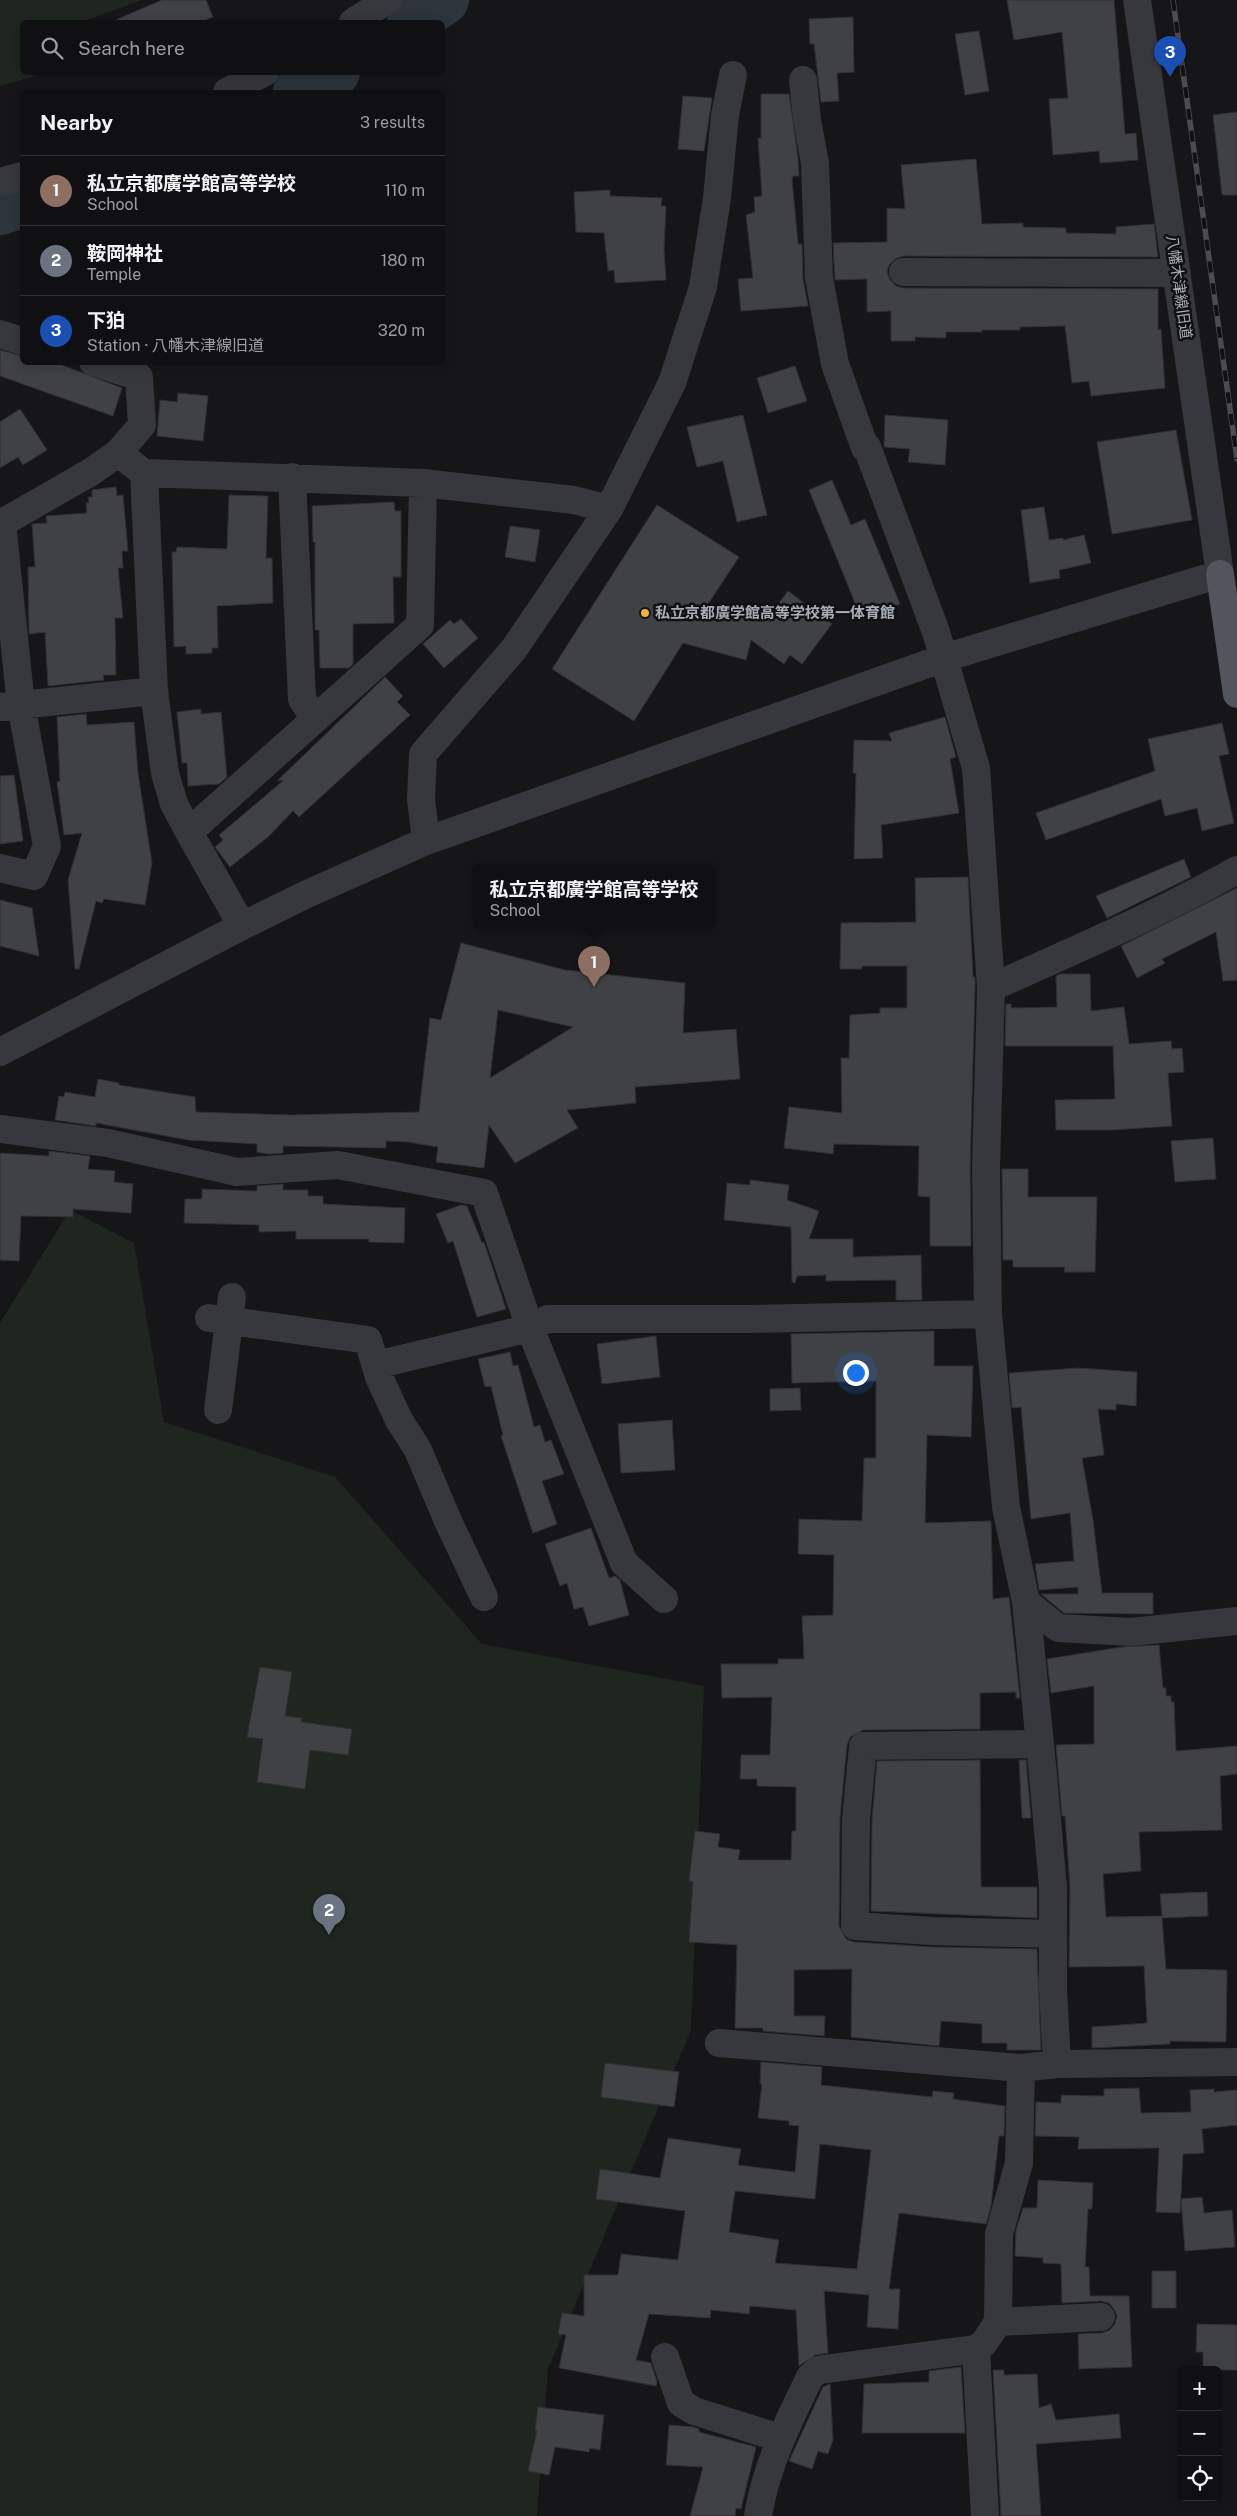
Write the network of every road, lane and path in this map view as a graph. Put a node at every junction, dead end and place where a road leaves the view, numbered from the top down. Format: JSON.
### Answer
{"nodes":[{"id":1,"x":388,"y":0,"type":"edge"},
{"id":2,"x":1137,"y":0,"type":"edge"},
{"id":3,"x":356,"y":20,"type":"edge"},
{"id":4,"x":259,"y":75,"type":"edge"},
{"id":5,"x":733,"y":75,"type":"dead end"},
{"id":6,"x":803,"y":80,"type":"dead end"},
{"id":7,"x":231,"y":90,"type":"edge"},
{"id":8,"x":20,"y":177,"type":"edge"},
{"id":9,"x":0,"y":182,"type":"edge"},
{"id":10,"x":903,"y":272,"type":"dead end"},
{"id":11,"x":1177,"y":272,"type":"junction"},
{"id":12,"x":0,"y":334,"type":"edge"},
{"id":13,"x":20,"y":340,"type":"edge"},
{"id":14,"x":102,"y":365,"type":"edge"},
{"id":15,"x":118,"y":453,"type":"junction"},
{"id":16,"x":144,"y":473,"type":"junction"},
{"id":17,"x":292,"y":477,"type":"junction"},
{"id":18,"x":423,"y":483,"type":"junction"},
{"id":19,"x":609,"y":509,"type":"junction"},
{"id":20,"x":1,"y":524,"type":"edge"},
{"id":21,"x":1220,"y":574,"type":"junction"},
{"id":22,"x":944,"y":658,"type":"junction"},
{"id":23,"x":154,"y":691,"type":"junction"},
{"id":24,"x":1237,"y":694,"type":"edge"},
{"id":25,"x":11,"y":706,"type":"edge"},
{"id":26,"x":315,"y":719,"type":"junction"},
{"id":27,"x":188,"y":832,"type":"junction"},
{"id":28,"x":426,"y":841,"type":"junction"},
{"id":29,"x":0,"y":868,"type":"edge"},
{"id":30,"x":1237,"y":870,"type":"edge"},
{"id":31,"x":242,"y":926,"type":"junction"},
{"id":32,"x":991,"y":988,"type":"junction"},
{"id":33,"x":0,"y":1052,"type":"edge"},
{"id":34,"x":0,"y":1129,"type":"edge"},
{"id":35,"x":988,"y":1314,"type":"junction"},
{"id":36,"x":530,"y":1328,"type":"junction"},
{"id":37,"x":376,"y":1365,"type":"junction"},
{"id":38,"x":218,"y":1410,"type":"dead end"},
{"id":39,"x":484,"y":1597,"type":"dead end"},
{"id":40,"x":664,"y":1599,"type":"dead end"},
{"id":41,"x":1026,"y":1602,"type":"junction"},
{"id":42,"x":1237,"y":1621,"type":"edge"},
{"id":43,"x":1040,"y":1744,"type":"junction"},
{"id":44,"x":1052,"y":1934,"type":"junction"},
{"id":45,"x":719,"y":2043,"type":"dead end"},
{"id":46,"x":1237,"y":2062,"type":"edge"},
{"id":47,"x":1057,"y":2064,"type":"junction"},
{"id":48,"x":1021,"y":2068,"type":"junction"},
{"id":49,"x":1101,"y":2317,"type":"dead end"},
{"id":50,"x":998,"y":2322,"type":"junction"},
{"id":51,"x":976,"y":2349,"type":"junction"},
{"id":52,"x":665,"y":2358,"type":"dead end"},
{"id":53,"x":780,"y":2438,"type":"junction"},
{"id":54,"x":758,"y":2516,"type":"edge"},
{"id":55,"x":985,"y":2516,"type":"edge"}],
"edges":[{"from":1,"to":3,"type":"street"},
{"from":2,"to":11,"type":"street","name":"八幡木津線旧道"},
{"from":4,"to":7,"type":"street"},
{"from":5,"to":19,"type":"street"},
{"from":6,"to":22,"type":"street"},
{"from":8,"to":9,"type":"street"},
{"from":10,"to":11,"type":"street"},
{"from":11,"to":21,"type":"street","name":"八幡木津線旧道"},
{"from":12,"to":13,"type":"street"},
{"from":14,"to":15,"type":"street"},
{"from":15,"to":16,"type":"street"},
{"from":15,"to":20,"type":"street"},
{"from":16,"to":17,"type":"street"},
{"from":16,"to":23,"type":"street"},
{"from":17,"to":18,"type":"street"},
{"from":17,"to":26,"type":"street"},
{"from":18,"to":19,"type":"street"},
{"from":18,"to":26,"type":"street"},
{"from":19,"to":28,"type":"street"},
{"from":20,"to":25,"type":"street"},
{"from":21,"to":22,"type":"street"},
{"from":21,"to":24,"type":"main road"},
{"from":22,"to":28,"type":"street"},
{"from":22,"to":32,"type":"street"},
{"from":23,"to":25,"type":"street"},
{"from":23,"to":27,"type":"street"},
{"from":25,"to":29,"type":"street"},
{"from":26,"to":27,"type":"street"},
{"from":27,"to":31,"type":"street"},
{"from":28,"to":31,"type":"street"},
{"from":30,"to":32,"type":"street"},
{"from":31,"to":33,"type":"street"},
{"from":32,"to":35,"type":"street"},
{"from":34,"to":36,"type":"street"},
{"from":35,"to":36,"type":"street"},
{"from":35,"to":41,"type":"street"},
{"from":36,"to":37,"type":"street"},
{"from":36,"to":40,"type":"street"},
{"from":37,"to":38,"type":"street"},
{"from":37,"to":39,"type":"street"},
{"from":41,"to":42,"type":"street"},
{"from":41,"to":43,"type":"street"},
{"from":43,"to":44,"type":"street"},
{"from":43,"to":44,"type":"street"},
{"from":44,"to":47,"type":"street"},
{"from":45,"to":48,"type":"street"},
{"from":46,"to":47,"type":"street"},
{"from":47,"to":48,"type":"street"},
{"from":48,"to":50,"type":"street"},
{"from":49,"to":50,"type":"street"},
{"from":50,"to":51,"type":"street"},
{"from":51,"to":53,"type":"street"},
{"from":51,"to":55,"type":"street"},
{"from":52,"to":53,"type":"street"},
{"from":53,"to":54,"type":"street"}]}
